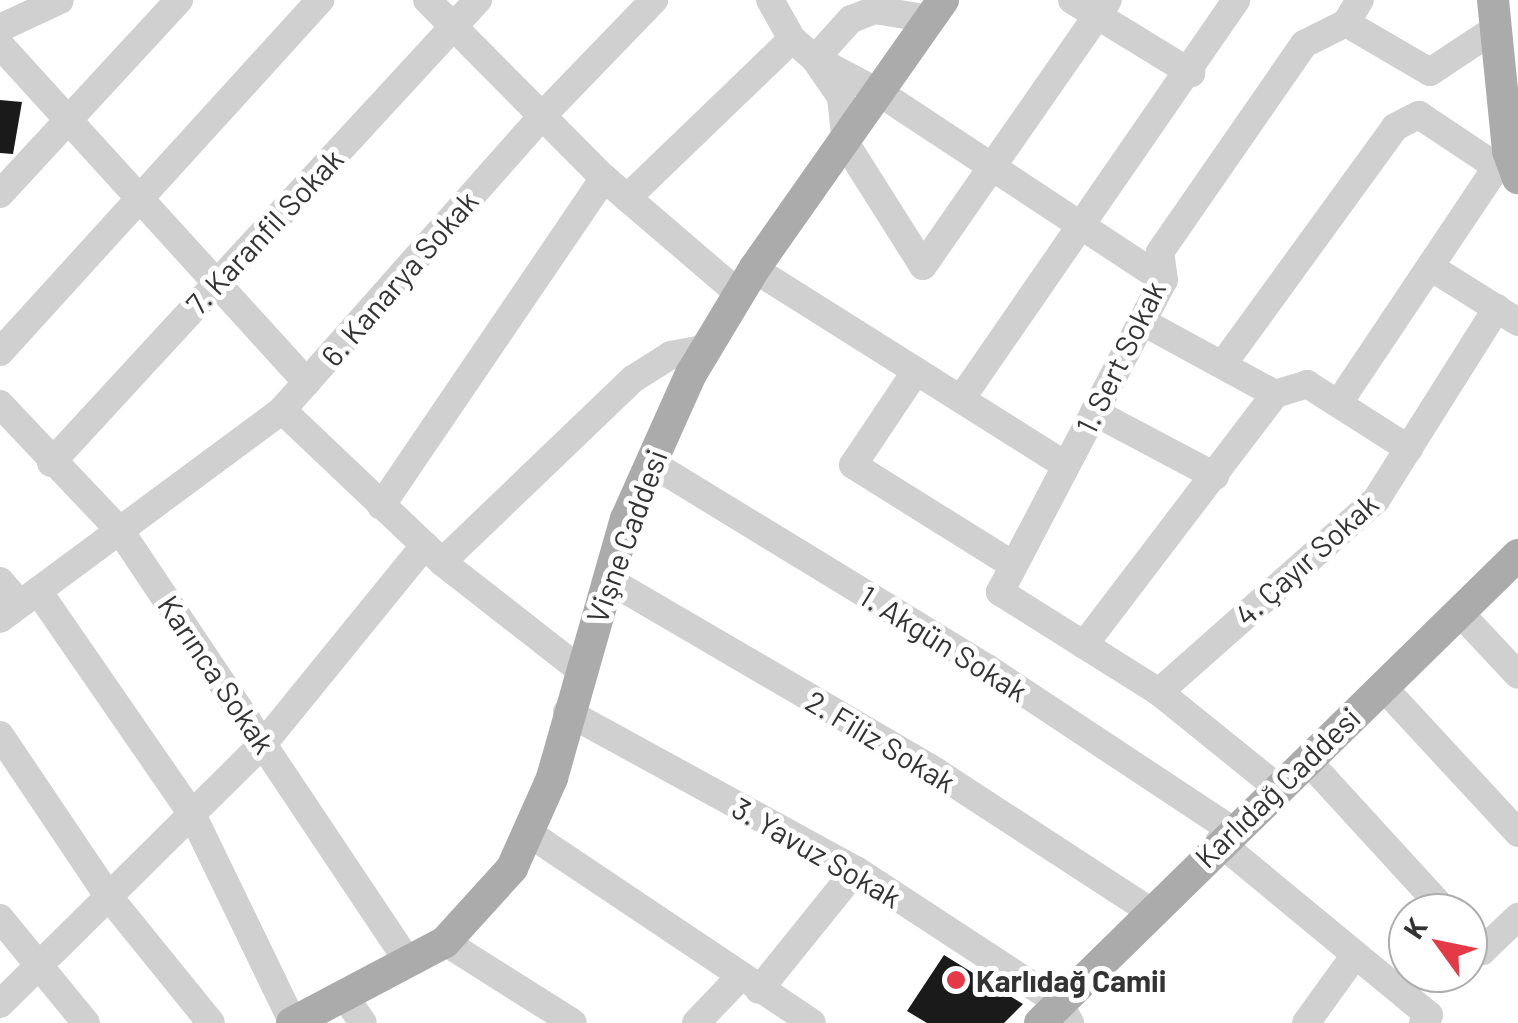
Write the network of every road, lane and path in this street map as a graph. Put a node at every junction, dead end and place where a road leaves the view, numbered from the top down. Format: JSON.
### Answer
{"nodes":[{"id":1,"x":60,"y":0,"type":"edge"},
{"id":2,"x":179,"y":0,"type":"edge"},
{"id":3,"x":320,"y":0,"type":"edge"},
{"id":4,"x":427,"y":0,"type":"edge"},
{"id":5,"x":478,"y":0,"type":"edge"},
{"id":6,"x":654,"y":0,"type":"edge"},
{"id":7,"x":770,"y":0,"type":"edge"},
{"id":8,"x":1072,"y":0,"type":"edge"},
{"id":9,"x":1236,"y":0,"type":"edge"},
{"id":10,"x":1103,"y":8,"type":"edge"},
{"id":11,"x":937,"y":10,"type":"edge"},
{"id":12,"x":1353,"y":12,"type":"edge"},
{"id":13,"x":454,"y":26,"type":"junction"},
{"id":14,"x":0,"y":28,"type":"edge"},
{"id":15,"x":1500,"y":37,"type":"edge"},
{"id":16,"x":792,"y":39,"type":"junction"},
{"id":17,"x":0,"y":45,"type":"edge"},
{"id":18,"x":815,"y":59,"type":"junction"},
{"id":19,"x":1191,"y":74,"type":"junction"},
{"id":20,"x":880,"y":93,"type":"junction"},
{"id":21,"x":541,"y":117,"type":"junction"},
{"id":22,"x":69,"y":120,"type":"junction"},
{"id":23,"x":846,"y":144,"type":"junction"},
{"id":24,"x":1508,"y":165,"type":"edge"},
{"id":25,"x":993,"y":167,"type":"junction"},
{"id":26,"x":604,"y":178,"type":"junction"},
{"id":27,"x":0,"y":194,"type":"edge"},
{"id":28,"x":627,"y":198,"type":"junction"},
{"id":29,"x":137,"y":201,"type":"junction"},
{"id":30,"x":1080,"y":228,"type":"junction"},
{"id":31,"x":1432,"y":268,"type":"junction"},
{"id":32,"x":1164,"y":280,"type":"junction"},
{"id":33,"x":746,"y":281,"type":"junction"},
{"id":34,"x":214,"y":284,"type":"junction"},
{"id":35,"x":1508,"y":315,"type":"edge"},
{"id":36,"x":1143,"y":322,"type":"junction"},
{"id":37,"x":706,"y":348,"type":"junction"},
{"id":38,"x":0,"y":352,"type":"edge"},
{"id":39,"x":1223,"y":364,"type":"junction"},
{"id":40,"x":916,"y":371,"type":"junction"},
{"id":41,"x":307,"y":382,"type":"junction"},
{"id":42,"x":1275,"y":394,"type":"junction"},
{"id":43,"x":961,"y":399,"type":"junction"},
{"id":44,"x":1340,"y":401,"type":"junction"},
{"id":45,"x":0,"y":404,"type":"edge"},
{"id":46,"x":282,"y":410,"type":"junction"},
{"id":47,"x":1094,"y":412,"type":"junction"},
{"id":48,"x":1409,"y":449,"type":"junction"},
{"id":49,"x":52,"y":463,"type":"junction"},
{"id":50,"x":651,"y":463,"type":"junction"},
{"id":51,"x":1065,"y":465,"type":"junction"},
{"id":52,"x":1215,"y":476,"type":"junction"},
{"id":53,"x":381,"y":506,"type":"junction"},
{"id":54,"x":121,"y":532,"type":"junction"},
{"id":55,"x":433,"y":554,"type":"junction"},
{"id":56,"x":1518,"y":554,"type":"edge"},
{"id":57,"x":1014,"y":566,"type":"junction"},
{"id":58,"x":607,"y":579,"type":"junction"},
{"id":59,"x":0,"y":581,"type":"edge"},
{"id":60,"x":19,"y":604,"type":"edge"},
{"id":61,"x":1459,"y":612,"type":"junction"},
{"id":62,"x":1084,"y":645,"type":"junction"},
{"id":63,"x":580,"y":670,"type":"junction"},
{"id":64,"x":1518,"y":675,"type":"edge"},
{"id":65,"x":1383,"y":687,"type":"junction"},
{"id":66,"x":1158,"y":692,"type":"junction"},
{"id":67,"x":567,"y":712,"type":"junction"},
{"id":68,"x":0,"y":735,"type":"edge"},
{"id":69,"x":264,"y":743,"type":"junction"},
{"id":70,"x":1307,"y":760,"type":"junction"},
{"id":71,"x":1278,"y":788,"type":"junction"},
{"id":72,"x":192,"y":814,"type":"junction"},
{"id":73,"x":1518,"y":832,"type":"edge"},
{"id":74,"x":530,"y":834,"type":"junction"},
{"id":75,"x":1225,"y":836,"type":"junction"},
{"id":76,"x":856,"y":870,"type":"junction"},
{"id":77,"x":1429,"y":893,"type":"edge"},
{"id":78,"x":108,"y":897,"type":"junction"},
{"id":79,"x":1150,"y":911,"type":"junction"},
{"id":80,"x":1518,"y":917,"type":"edge"},
{"id":81,"x":0,"y":918,"type":"edge"},
{"id":82,"x":445,"y":942,"type":"junction"},
{"id":83,"x":1488,"y":945,"type":"edge"},
{"id":84,"x":1355,"y":955,"type":"junction"},
{"id":85,"x":409,"y":962,"type":"junction"},
{"id":86,"x":38,"y":967,"type":"junction"},
{"id":87,"x":750,"y":983,"type":"junction"},
{"id":88,"x":0,"y":1004,"type":"edge"},
{"id":89,"x":355,"y":1010,"type":"edge"},
{"id":90,"x":1056,"y":1016,"type":"edge"},
{"id":91,"x":1307,"y":1022,"type":"edge"},
{"id":92,"x":86,"y":1023,"type":"edge"},
{"id":93,"x":212,"y":1023,"type":"edge"},
{"id":94,"x":292,"y":1023,"type":"edge"},
{"id":95,"x":572,"y":1023,"type":"edge"},
{"id":96,"x":696,"y":1023,"type":"edge"},
{"id":97,"x":812,"y":1023,"type":"edge"},
{"id":98,"x":1423,"y":1023,"type":"edge"}],
"edges":[{"from":1,"to":14,"type":"street"},
{"from":2,"to":22,"type":"street"},
{"from":3,"to":29,"type":"street"},
{"from":4,"to":13,"type":"street"},
{"from":5,"to":13,"type":"street","name":"7. Karanfil Sokak"},
{"from":6,"to":21,"type":"street","name":"6. Kanarya Sokak"},
{"from":7,"to":16,"type":"street"},
{"from":8,"to":10,"type":"street"},
{"from":9,"to":19,"type":"street"},
{"from":10,"to":19,"type":"street"},
{"from":10,"to":25,"type":"street"},
{"from":11,"to":18,"type":"street"},
{"from":11,"to":20,"type":"main road","name":"Vişne Caddesi"},
{"from":12,"to":15,"type":"street"},
{"from":12,"to":32,"type":"street","name":"1. Sert Sokak"},
{"from":13,"to":21,"type":"street"},
{"from":13,"to":34,"type":"street","name":"7. Karanfil Sokak"},
{"from":15,"to":24,"type":"main road"},
{"from":16,"to":18,"type":"street"},
{"from":16,"to":28,"type":"street"},
{"from":17,"to":22,"type":"street"},
{"from":18,"to":20,"type":"street"},
{"from":18,"to":23,"type":"street"},
{"from":19,"to":30,"type":"street"},
{"from":20,"to":23,"type":"main road","name":"Vişne Caddesi"},
{"from":20,"to":25,"type":"street"},
{"from":21,"to":26,"type":"street"},
{"from":21,"to":41,"type":"street","name":"6. Kanarya Sokak"},
{"from":22,"to":27,"type":"street"},
{"from":22,"to":29,"type":"street"},
{"from":23,"to":25,"type":"street"},
{"from":23,"to":33,"type":"main road","name":"Vişne Caddesi"},
{"from":24,"to":31,"type":"street"},
{"from":24,"to":39,"type":"street"},
{"from":25,"to":30,"type":"street"},
{"from":26,"to":28,"type":"street"},
{"from":26,"to":53,"type":"street"},
{"from":28,"to":33,"type":"street"},
{"from":29,"to":34,"type":"street"},
{"from":29,"to":38,"type":"street"},
{"from":30,"to":32,"type":"street"},
{"from":30,"to":43,"type":"street"},
{"from":31,"to":35,"type":"street"},
{"from":31,"to":44,"type":"street"},
{"from":32,"to":36,"type":"street","name":"1. Sert Sokak"},
{"from":33,"to":37,"type":"main road","name":"Vişne Caddesi"},
{"from":33,"to":40,"type":"street"},
{"from":34,"to":41,"type":"street"},
{"from":34,"to":49,"type":"street","name":"7. Karanfil Sokak"},
{"from":35,"to":48,"type":"street","name":"4. Çayır Sokak"},
{"from":36,"to":39,"type":"street"},
{"from":36,"to":47,"type":"street","name":"1. Sert Sokak"},
{"from":37,"to":50,"type":"main road","name":"Vişne Caddesi"},
{"from":37,"to":55,"type":"street"},
{"from":39,"to":42,"type":"street"},
{"from":40,"to":43,"type":"street"},
{"from":40,"to":57,"type":"street"},
{"from":41,"to":46,"type":"street","name":"6. Kanarya Sokak"},
{"from":42,"to":44,"type":"street"},
{"from":42,"to":52,"type":"street"},
{"from":43,"to":51,"type":"street"},
{"from":44,"to":48,"type":"street"},
{"from":45,"to":49,"type":"street","name":"Karınca Sokak"},
{"from":46,"to":53,"type":"street"},
{"from":46,"to":54,"type":"street","name":"6. Kanarya Sokak"},
{"from":47,"to":51,"type":"street","name":"1. Sert Sokak"},
{"from":47,"to":52,"type":"street"},
{"from":48,"to":66,"type":"street","name":"4. Çayır Sokak"},
{"from":49,"to":54,"type":"street","name":"Karınca Sokak"},
{"from":50,"to":58,"type":"main road","name":"Vişne Caddesi"},
{"from":50,"to":75,"type":"street","name":"1. Akgün Sokak"},
{"from":51,"to":57,"type":"street","name":"1. Sert Sokak"},
{"from":52,"to":62,"type":"street"},
{"from":53,"to":55,"type":"street"},
{"from":54,"to":60,"type":"street","name":"6. Kanarya Sokak"},
{"from":54,"to":69,"type":"street","name":"Karınca Sokak"},
{"from":55,"to":63,"type":"street"},
{"from":55,"to":69,"type":"street"},
{"from":56,"to":61,"type":"main road","name":"Karlıdağ Caddesi"},
{"from":57,"to":62,"type":"street","name":"1. Sert Sokak"},
{"from":58,"to":63,"type":"main road","name":"Vişne Caddesi"},
{"from":58,"to":79,"type":"street","name":"2. Filiz Sokak"},
{"from":59,"to":60,"type":"street"},
{"from":60,"to":72,"type":"street"},
{"from":61,"to":64,"type":"street"},
{"from":61,"to":65,"type":"main road","name":"Karlıdağ Caddesi"},
{"from":62,"to":66,"type":"street"},
{"from":63,"to":67,"type":"main road","name":"Vişne Caddesi"},
{"from":65,"to":70,"type":"main road","name":"Karlıdağ Caddesi"},
{"from":65,"to":73,"type":"street"},
{"from":66,"to":71,"type":"street"},
{"from":67,"to":74,"type":"main road","name":"Vişne Caddesi"},
{"from":67,"to":76,"type":"street","name":"3. Yavuz Sokak"},
{"from":68,"to":78,"type":"street"},
{"from":69,"to":72,"type":"street"},
{"from":69,"to":85,"type":"street","name":"Karınca Sokak"},
{"from":70,"to":71,"type":"main road","name":"Karlıdağ Caddesi"},
{"from":70,"to":77,"type":"street"},
{"from":71,"to":75,"type":"main road","name":"Karlıdağ Caddesi"},
{"from":72,"to":78,"type":"street"},
{"from":72,"to":94,"type":"street"},
{"from":74,"to":82,"type":"main road","name":"Vişne Caddesi"},
{"from":74,"to":87,"type":"street"},
{"from":75,"to":79,"type":"main road","name":"Karlıdağ Caddesi"},
{"from":75,"to":84,"type":"street","name":"1. Akgün Sokak"},
{"from":76,"to":87,"type":"street"},
{"from":76,"to":90,"type":"street","name":"3. Yavuz Sokak"},
{"from":78,"to":86,"type":"street"},
{"from":78,"to":93,"type":"street"},
{"from":79,"to":90,"type":"main road","name":"Karlıdağ Caddesi"},
{"from":80,"to":83,"type":"street"},
{"from":81,"to":86,"type":"street"},
{"from":82,"to":85,"type":"main road","name":"Vişne Caddesi"},
{"from":82,"to":95,"type":"street"},
{"from":84,"to":91,"type":"street"},
{"from":84,"to":98,"type":"street","name":"1. Akgün Sokak"},
{"from":85,"to":89,"type":"main road","name":"Vişne Caddesi"},
{"from":86,"to":88,"type":"street"},
{"from":86,"to":92,"type":"street"},
{"from":87,"to":96,"type":"street"},
{"from":87,"to":97,"type":"street"},
{"from":89,"to":94,"type":"main road","name":"Vişne Caddesi"}]}
